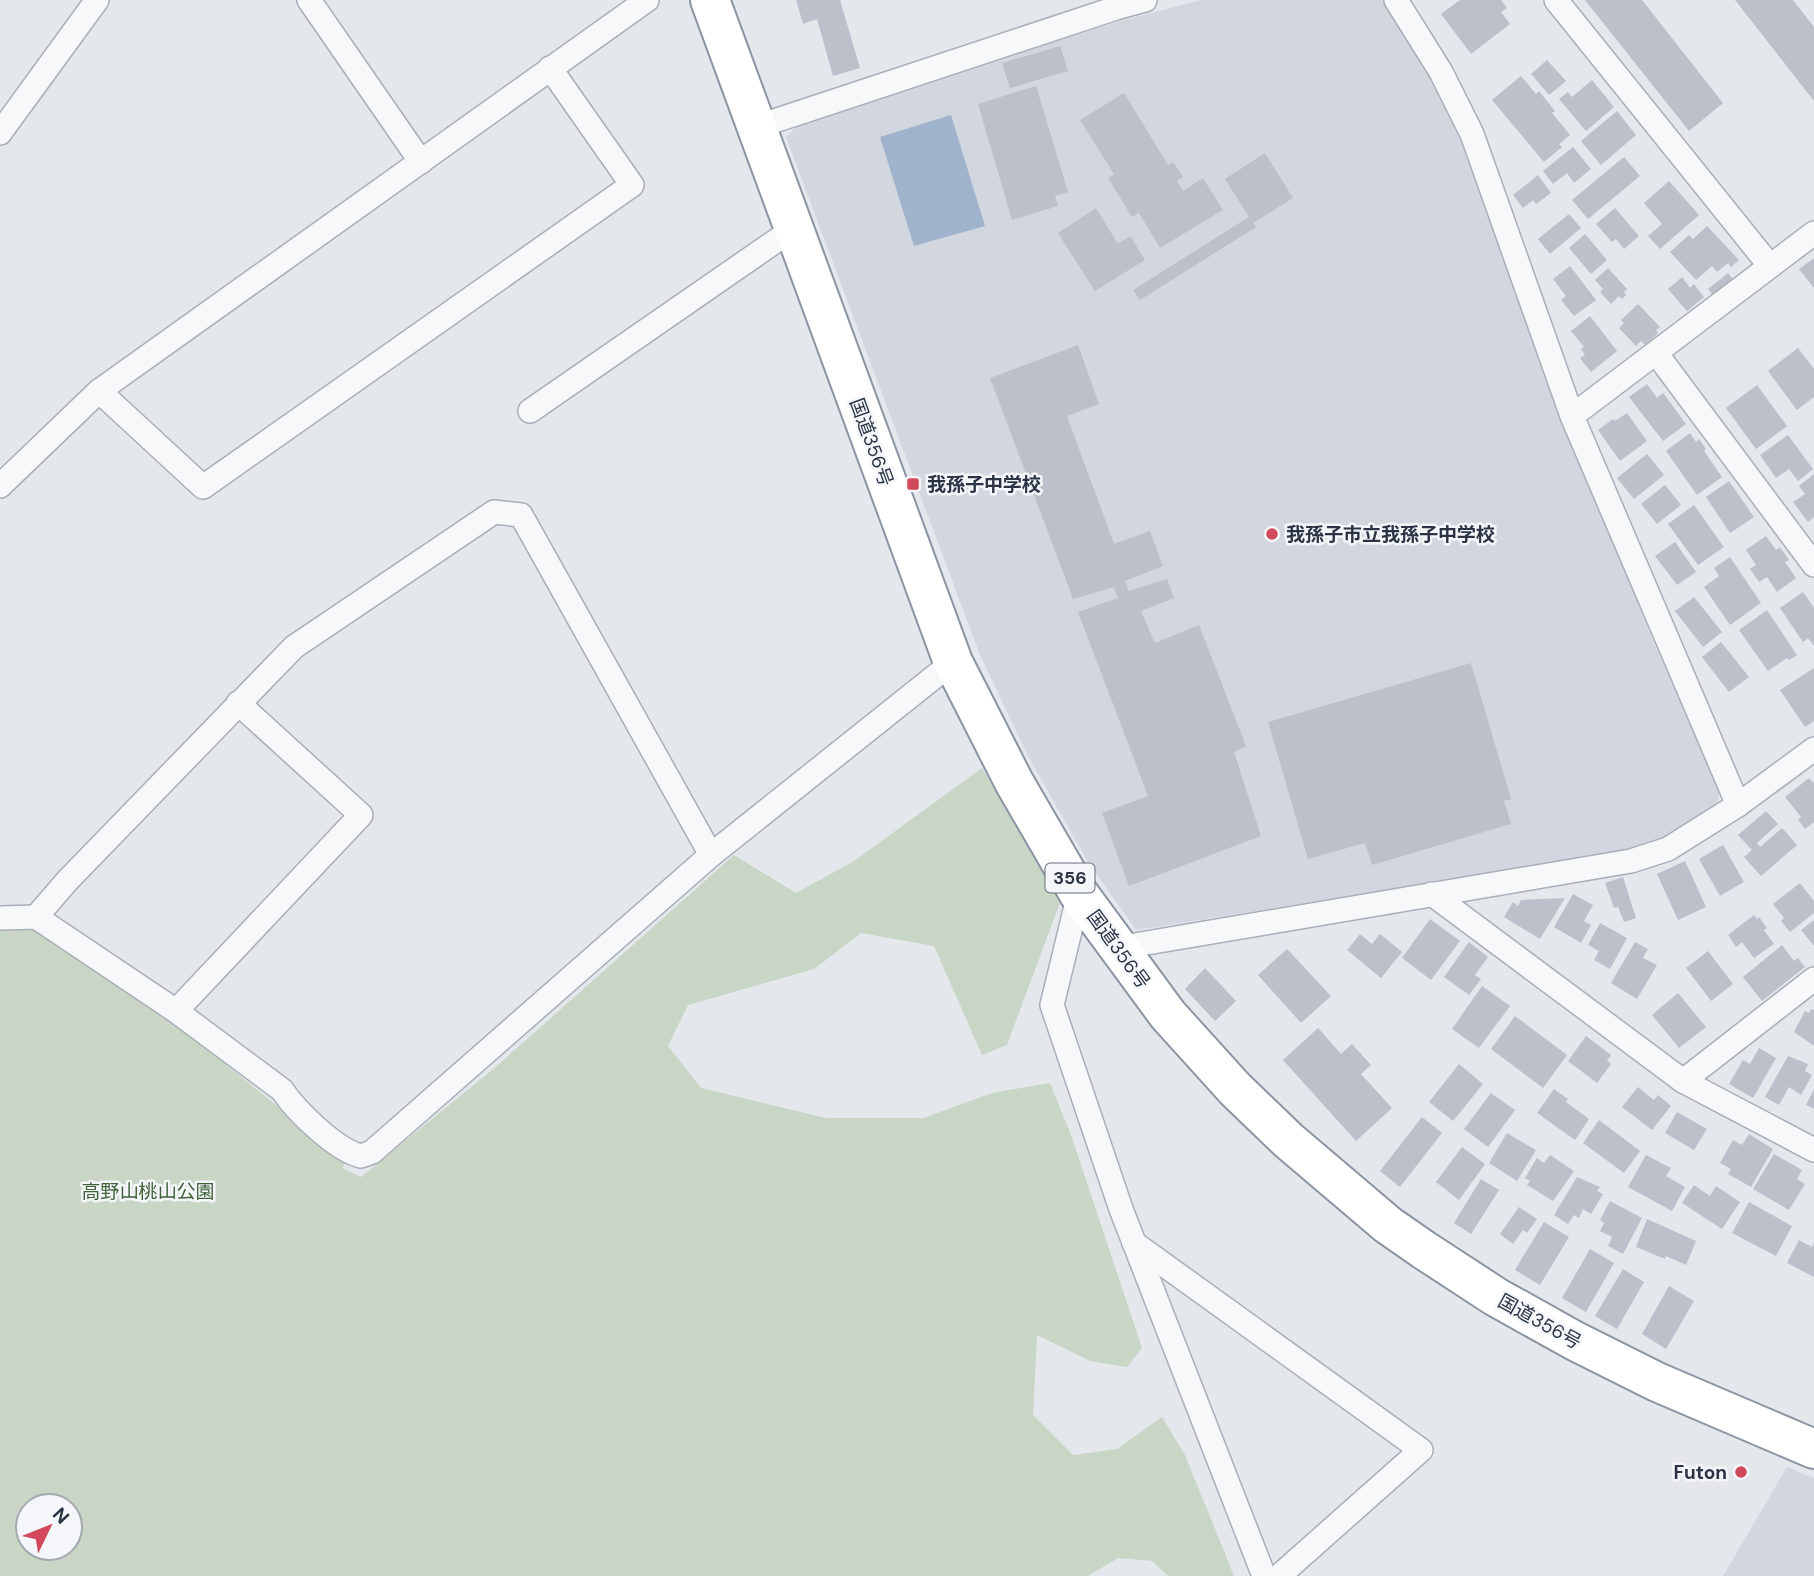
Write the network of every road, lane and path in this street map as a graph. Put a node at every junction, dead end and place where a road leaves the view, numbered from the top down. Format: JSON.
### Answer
{"nodes":[{"id":1,"x":97,"y":0,"type":"edge"},
{"id":2,"x":309,"y":0,"type":"edge"},
{"id":3,"x":647,"y":0,"type":"edge"},
{"id":4,"x":710,"y":0,"type":"edge"},
{"id":5,"x":1145,"y":0,"type":"edge"},
{"id":6,"x":1396,"y":0,"type":"edge"},
{"id":7,"x":1556,"y":0,"type":"edge"},
{"id":8,"x":551,"y":68,"type":"junction"},
{"id":9,"x":756,"y":127,"type":"junction"},
{"id":10,"x":0,"y":133,"type":"edge"},
{"id":11,"x":421,"y":162,"type":"junction"},
{"id":12,"x":793,"y":229,"type":"junction"},
{"id":13,"x":1814,"y":233,"type":"edge"},
{"id":14,"x":1770,"y":266,"type":"junction"},
{"id":15,"x":1656,"y":353,"type":"junction"},
{"id":16,"x":99,"y":391,"type":"junction"},
{"id":17,"x":530,"y":411,"type":"dead end"},
{"id":18,"x":1573,"y":416,"type":"junction"},
{"id":19,"x":0,"y":486,"type":"edge"},
{"id":20,"x":1814,"y":565,"type":"edge"},
{"id":21,"x":953,"y":662,"type":"junction"},
{"id":22,"x":238,"y":703,"type":"junction"},
{"id":23,"x":1814,"y":748,"type":"edge"},
{"id":24,"x":1738,"y":805,"type":"junction"},
{"id":25,"x":711,"y":855,"type":"junction"},
{"id":26,"x":1079,"y":894,"type":"junction"},
{"id":27,"x":1432,"y":894,"type":"junction"},
{"id":28,"x":36,"y":917,"type":"junction"},
{"id":29,"x":0,"y":918,"type":"edge"},
{"id":30,"x":1117,"y":948,"type":"junction"},
{"id":31,"x":1814,"y":979,"type":"edge"},
{"id":32,"x":176,"y":1011,"type":"junction"},
{"id":33,"x":1684,"y":1081,"type":"junction"},
{"id":34,"x":1814,"y":1150,"type":"edge"},
{"id":35,"x":1134,"y":1243,"type":"junction"},
{"id":36,"x":1814,"y":1449,"type":"edge"},
{"id":37,"x":1264,"y":1576,"type":"edge"},
{"id":38,"x":1279,"y":1576,"type":"edge"}],
"edges":[{"from":1,"to":10,"type":"street"},
{"from":2,"to":11,"type":"street"},
{"from":3,"to":8,"type":"street"},
{"from":4,"to":9,"type":"highway","name":"国道356号","number":"356"},
{"from":5,"to":9,"type":"street"},
{"from":6,"to":18,"type":"street"},
{"from":7,"to":14,"type":"street"},
{"from":8,"to":11,"type":"street"},
{"from":8,"to":16,"type":"street"},
{"from":9,"to":12,"type":"highway","name":"国道356号","number":"356"},
{"from":11,"to":16,"type":"street"},
{"from":12,"to":17,"type":"street"},
{"from":12,"to":21,"type":"highway","name":"国道356号","number":"356"},
{"from":13,"to":14,"type":"street"},
{"from":14,"to":15,"type":"street"},
{"from":15,"to":18,"type":"street"},
{"from":15,"to":20,"type":"street"},
{"from":16,"to":19,"type":"street"},
{"from":18,"to":24,"type":"street"},
{"from":21,"to":25,"type":"street"},
{"from":21,"to":26,"type":"highway","name":"国道356号","number":"356"},
{"from":22,"to":25,"type":"street"},
{"from":22,"to":28,"type":"street"},
{"from":22,"to":32,"type":"street"},
{"from":23,"to":24,"type":"street"},
{"from":24,"to":27,"type":"street"},
{"from":25,"to":32,"type":"street"},
{"from":26,"to":30,"type":"highway","name":"国道356号","number":"356"},
{"from":26,"to":35,"type":"street"},
{"from":27,"to":30,"type":"street"},
{"from":27,"to":33,"type":"street"},
{"from":28,"to":29,"type":"street"},
{"from":28,"to":32,"type":"street"},
{"from":30,"to":36,"type":"highway","name":"国道356号","number":"356"},
{"from":31,"to":33,"type":"street"},
{"from":33,"to":34,"type":"street"},
{"from":35,"to":37,"type":"street"},
{"from":35,"to":38,"type":"street"}]}
